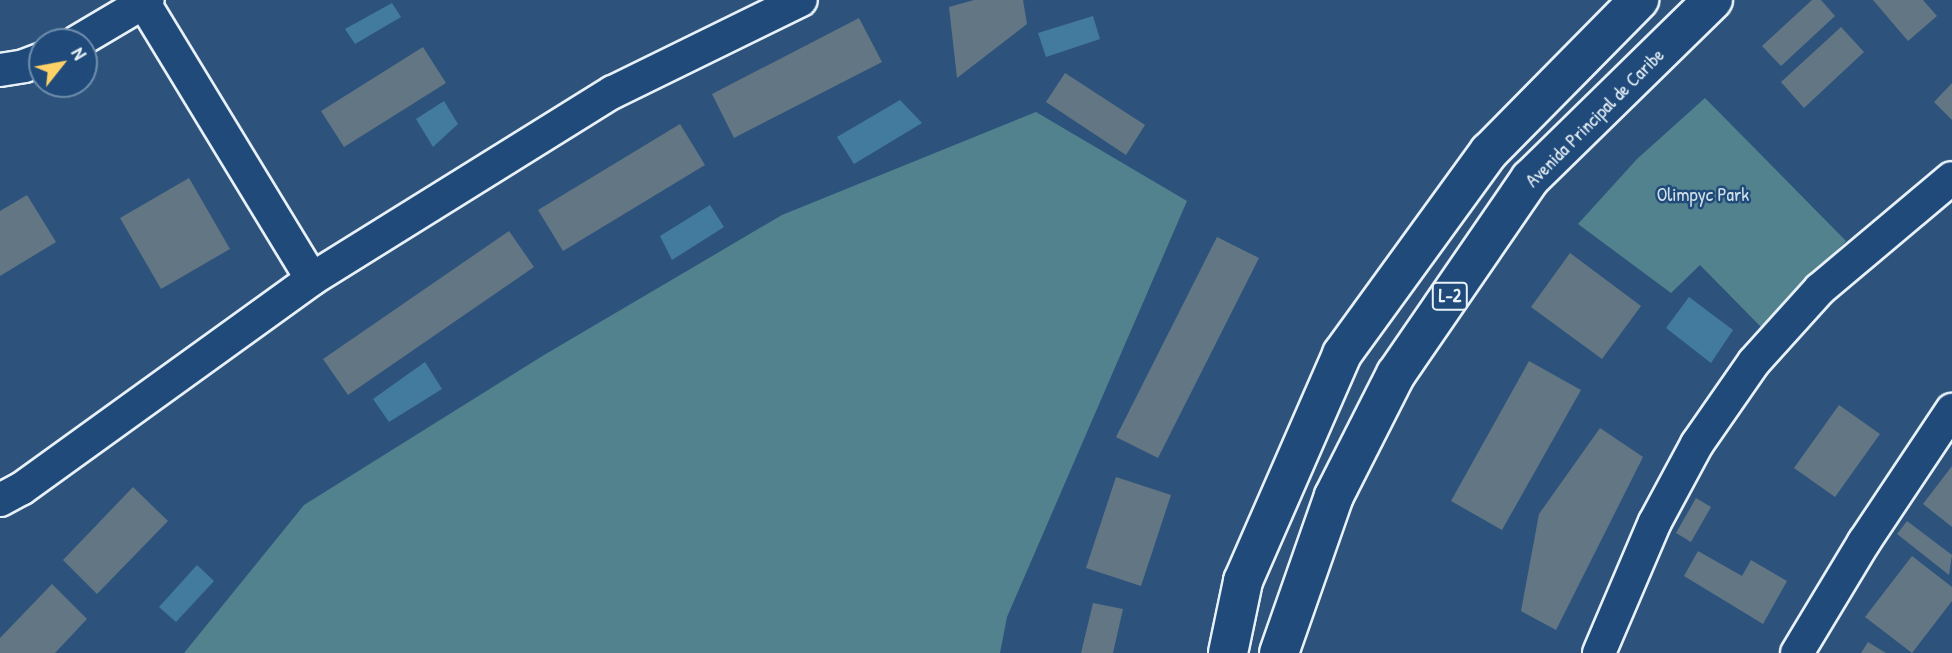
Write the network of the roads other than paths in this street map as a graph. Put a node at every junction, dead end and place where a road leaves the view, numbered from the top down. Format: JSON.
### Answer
{"nodes":[{"id":1,"x":801,"y":0,"type":"edge"},
{"id":2,"x":1639,"y":0,"type":"edge"},
{"id":3,"x":1713,"y":0,"type":"edge"},
{"id":4,"x":146,"y":1,"type":"edge"},
{"id":5,"x":98,"y":30,"type":"edge"},
{"id":6,"x":28,"y":64,"type":"edge"},
{"id":7,"x":0,"y":70,"type":"edge"},
{"id":8,"x":1952,"y":178,"type":"edge"},
{"id":9,"x":312,"y":279,"type":"junction"},
{"id":10,"x":1952,"y":410,"type":"edge"},
{"id":11,"x":10,"y":494,"type":"edge"},
{"id":12,"x":0,"y":525,"type":"edge"},
{"id":13,"x":1228,"y":653,"type":"edge"},
{"id":14,"x":1279,"y":653,"type":"edge"},
{"id":15,"x":1599,"y":653,"type":"edge"},
{"id":16,"x":1797,"y":653,"type":"edge"}],
"edges":[{"from":1,"to":9,"type":"street"},
{"from":2,"to":13,"type":"main road"},
{"from":3,"to":14,"type":"main road","name":"Avenida Principal de Caribe","number":"L-2"},
{"from":4,"to":5,"type":"street"},
{"from":4,"to":9,"type":"street"},
{"from":6,"to":7,"type":"street"},
{"from":8,"to":15,"type":"street"},
{"from":9,"to":11,"type":"street"},
{"from":10,"to":16,"type":"street"},
{"from":11,"to":12,"type":"street"}]}
